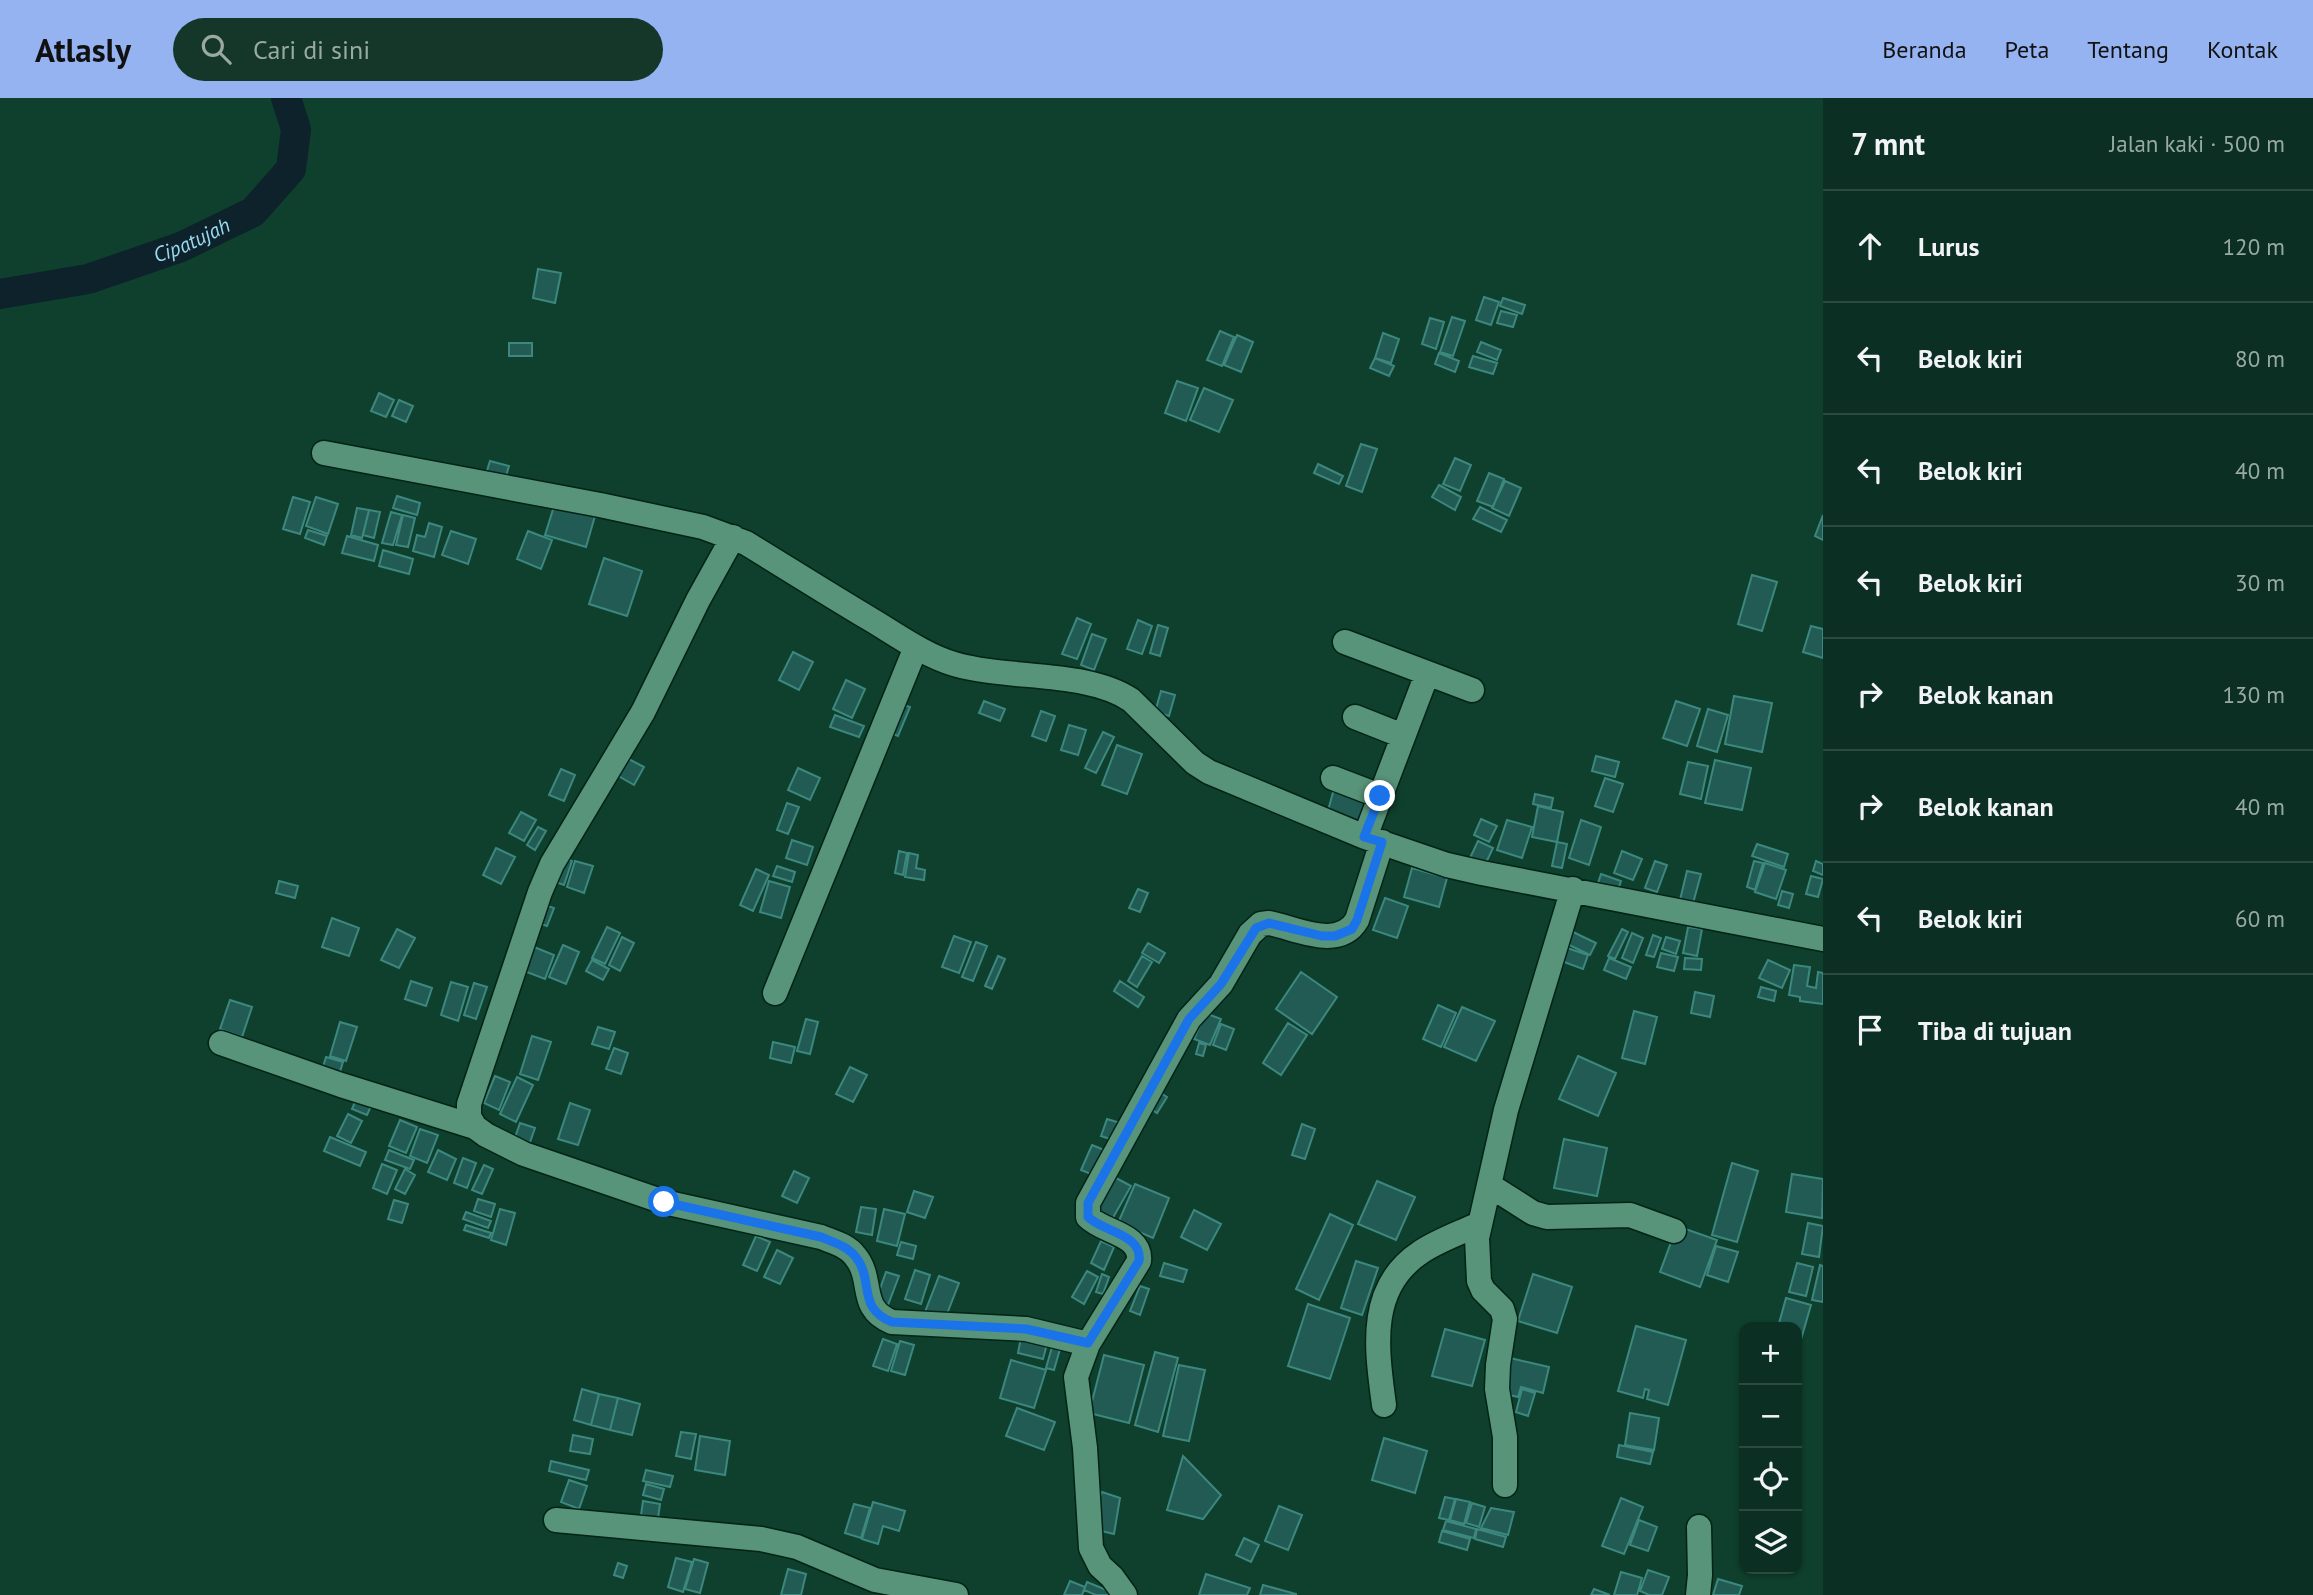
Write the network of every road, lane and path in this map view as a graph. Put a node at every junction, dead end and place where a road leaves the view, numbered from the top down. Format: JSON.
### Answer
{"nodes":[{"id":1,"x":324,"y":453,"type":"dead end"},
{"id":2,"x":733,"y":537,"type":"junction"},
{"id":3,"x":1345,"y":642,"type":"dead end"},
{"id":4,"x":916,"y":648,"type":"junction"},
{"id":5,"x":1427,"y":674,"type":"junction"},
{"id":6,"x":1472,"y":690,"type":"dead end"},
{"id":7,"x":1355,"y":718,"type":"dead end"},
{"id":8,"x":1403,"y":736,"type":"junction"},
{"id":9,"x":1333,"y":778,"type":"dead end"},
{"id":10,"x":1380,"y":796,"type":"junction"},
{"id":11,"x":1373,"y":840,"type":"junction"},
{"id":12,"x":1573,"y":889,"type":"junction"},
{"id":13,"x":1823,"y":939,"type":"edge"},
{"id":14,"x":775,"y":993,"type":"dead end"},
{"id":15,"x":221,"y":1043,"type":"dead end"},
{"id":16,"x":475,"y":1127,"type":"junction"},
{"id":17,"x":1489,"y":1185,"type":"junction"},
{"id":18,"x":1479,"y":1224,"type":"junction"},
{"id":19,"x":1674,"y":1231,"type":"dead end"},
{"id":20,"x":1088,"y":1343,"type":"junction"},
{"id":21,"x":1384,"y":1405,"type":"dead end"},
{"id":22,"x":1505,"y":1485,"type":"dead end"},
{"id":23,"x":556,"y":1520,"type":"dead end"},
{"id":24,"x":1699,"y":1527,"type":"dead end"},
{"id":25,"x":956,"y":1595,"type":"edge"},
{"id":26,"x":1125,"y":1595,"type":"edge"},
{"id":27,"x":1698,"y":1595,"type":"edge"}],
"edges":[{"from":1,"to":2,"type":"street"},
{"from":2,"to":4,"type":"street"},
{"from":2,"to":16,"type":"street"},
{"from":3,"to":5,"type":"street"},
{"from":4,"to":11,"type":"street"},
{"from":4,"to":14,"type":"street"},
{"from":5,"to":6,"type":"street"},
{"from":5,"to":8,"type":"street"},
{"from":7,"to":8,"type":"street"},
{"from":8,"to":10,"type":"street"},
{"from":9,"to":10,"type":"street"},
{"from":10,"to":11,"type":"street"},
{"from":11,"to":12,"type":"street"},
{"from":11,"to":20,"type":"street"},
{"from":12,"to":13,"type":"street"},
{"from":12,"to":17,"type":"street"},
{"from":15,"to":16,"type":"street"},
{"from":16,"to":20,"type":"street"},
{"from":17,"to":18,"type":"street"},
{"from":17,"to":19,"type":"street"},
{"from":18,"to":21,"type":"street"},
{"from":18,"to":22,"type":"street"},
{"from":20,"to":26,"type":"street"},
{"from":23,"to":25,"type":"street"},
{"from":24,"to":27,"type":"street"}]}
